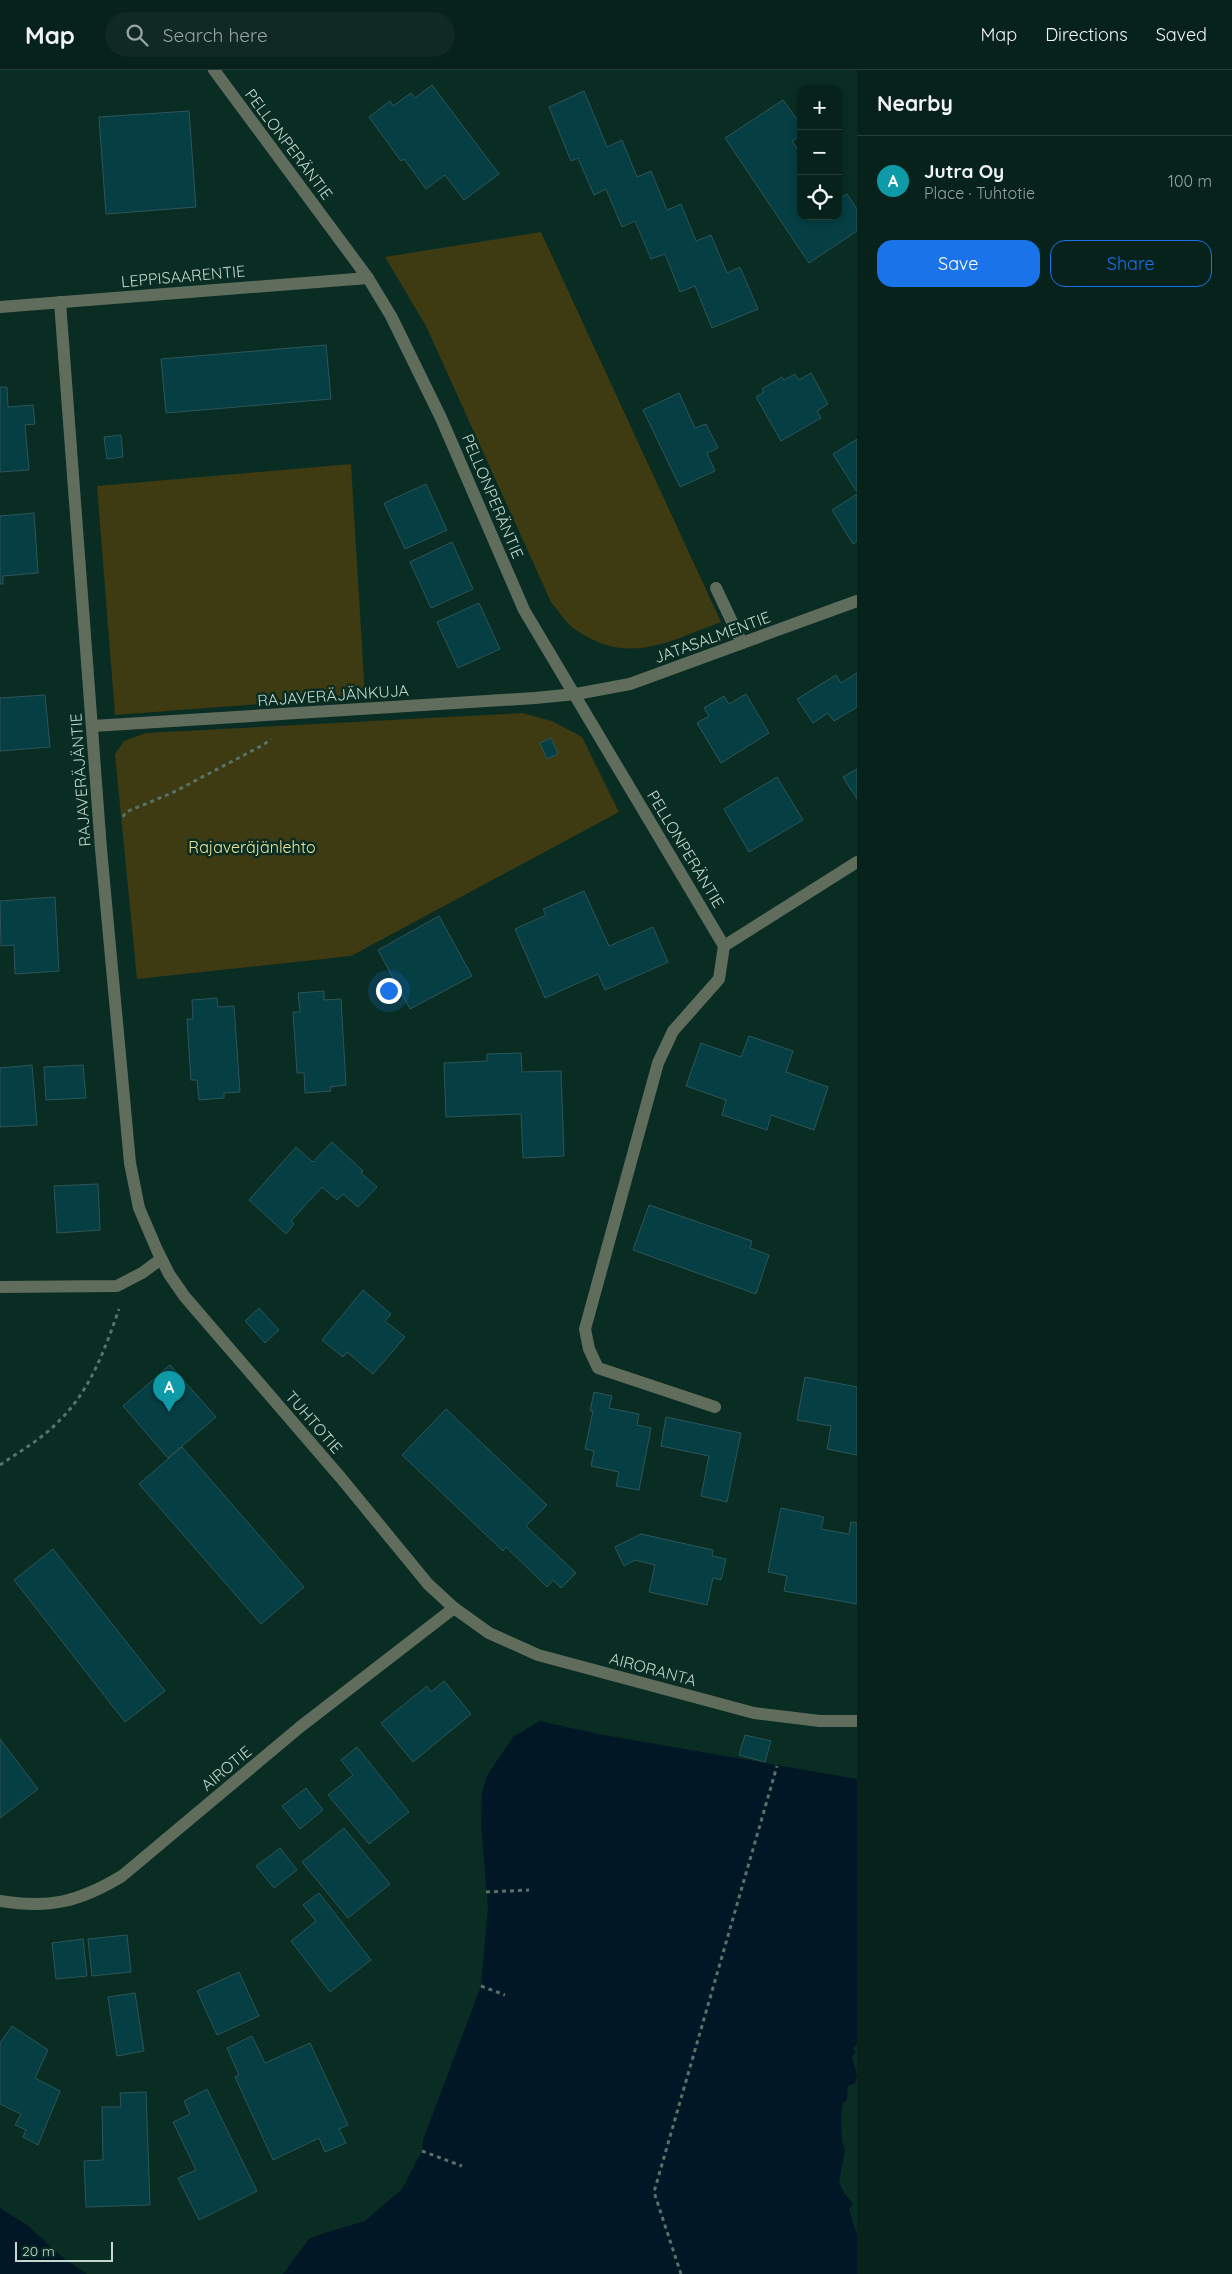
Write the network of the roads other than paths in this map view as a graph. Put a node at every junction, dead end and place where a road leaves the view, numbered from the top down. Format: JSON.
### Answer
{"nodes":[{"id":1,"x":214,"y":70,"type":"edge"},
{"id":2,"x":368,"y":278,"type":"junction"},
{"id":3,"x":60,"y":302,"type":"junction"},
{"id":4,"x":0,"y":307,"type":"edge"},
{"id":5,"x":716,"y":588,"type":"dead end"},
{"id":6,"x":857,"y":601,"type":"edge"},
{"id":7,"x":742,"y":643,"type":"junction"},
{"id":8,"x":576,"y":694,"type":"junction"},
{"id":9,"x":93,"y":726,"type":"junction"},
{"id":10,"x":857,"y":862,"type":"edge"},
{"id":11,"x":724,"y":946,"type":"junction"},
{"id":12,"x":159,"y":1254,"type":"junction"},
{"id":13,"x":0,"y":1286,"type":"edge"},
{"id":14,"x":715,"y":1407,"type":"dead end"},
{"id":15,"x":454,"y":1608,"type":"junction"},
{"id":16,"x":857,"y":1721,"type":"edge"},
{"id":17,"x":0,"y":1901,"type":"edge"}],
"edges":[{"from":1,"to":2,"type":"street","name":"PELLONPERÄNTIE"},
{"from":2,"to":3,"type":"street","name":"LEPPISAARENTIE"},
{"from":2,"to":8,"type":"street","name":"PELLONPERÄNTIE"},
{"from":3,"to":4,"type":"street","name":"LEPPISAARENTIE"},
{"from":3,"to":9,"type":"street","name":"RAJAVERÄJÄNTIE"},
{"from":5,"to":7,"type":"street"},
{"from":6,"to":7,"type":"street","name":"JATASALMENTIE"},
{"from":7,"to":8,"type":"street","name":"JATASALMENTIE"},
{"from":8,"to":9,"type":"street","name":"RAJAVERÄJÄNKUJA"},
{"from":8,"to":11,"type":"street","name":"PELLONPERÄNTIE"},
{"from":9,"to":12,"type":"street","name":"RAJAVERÄJÄNTIE"},
{"from":10,"to":11,"type":"street"},
{"from":11,"to":14,"type":"street"},
{"from":12,"to":13,"type":"street"},
{"from":12,"to":15,"type":"street","name":"TUHTOTIE"},
{"from":15,"to":16,"type":"street","name":"AIRORANTA"},
{"from":15,"to":17,"type":"street","name":"AIROTIE"}]}
